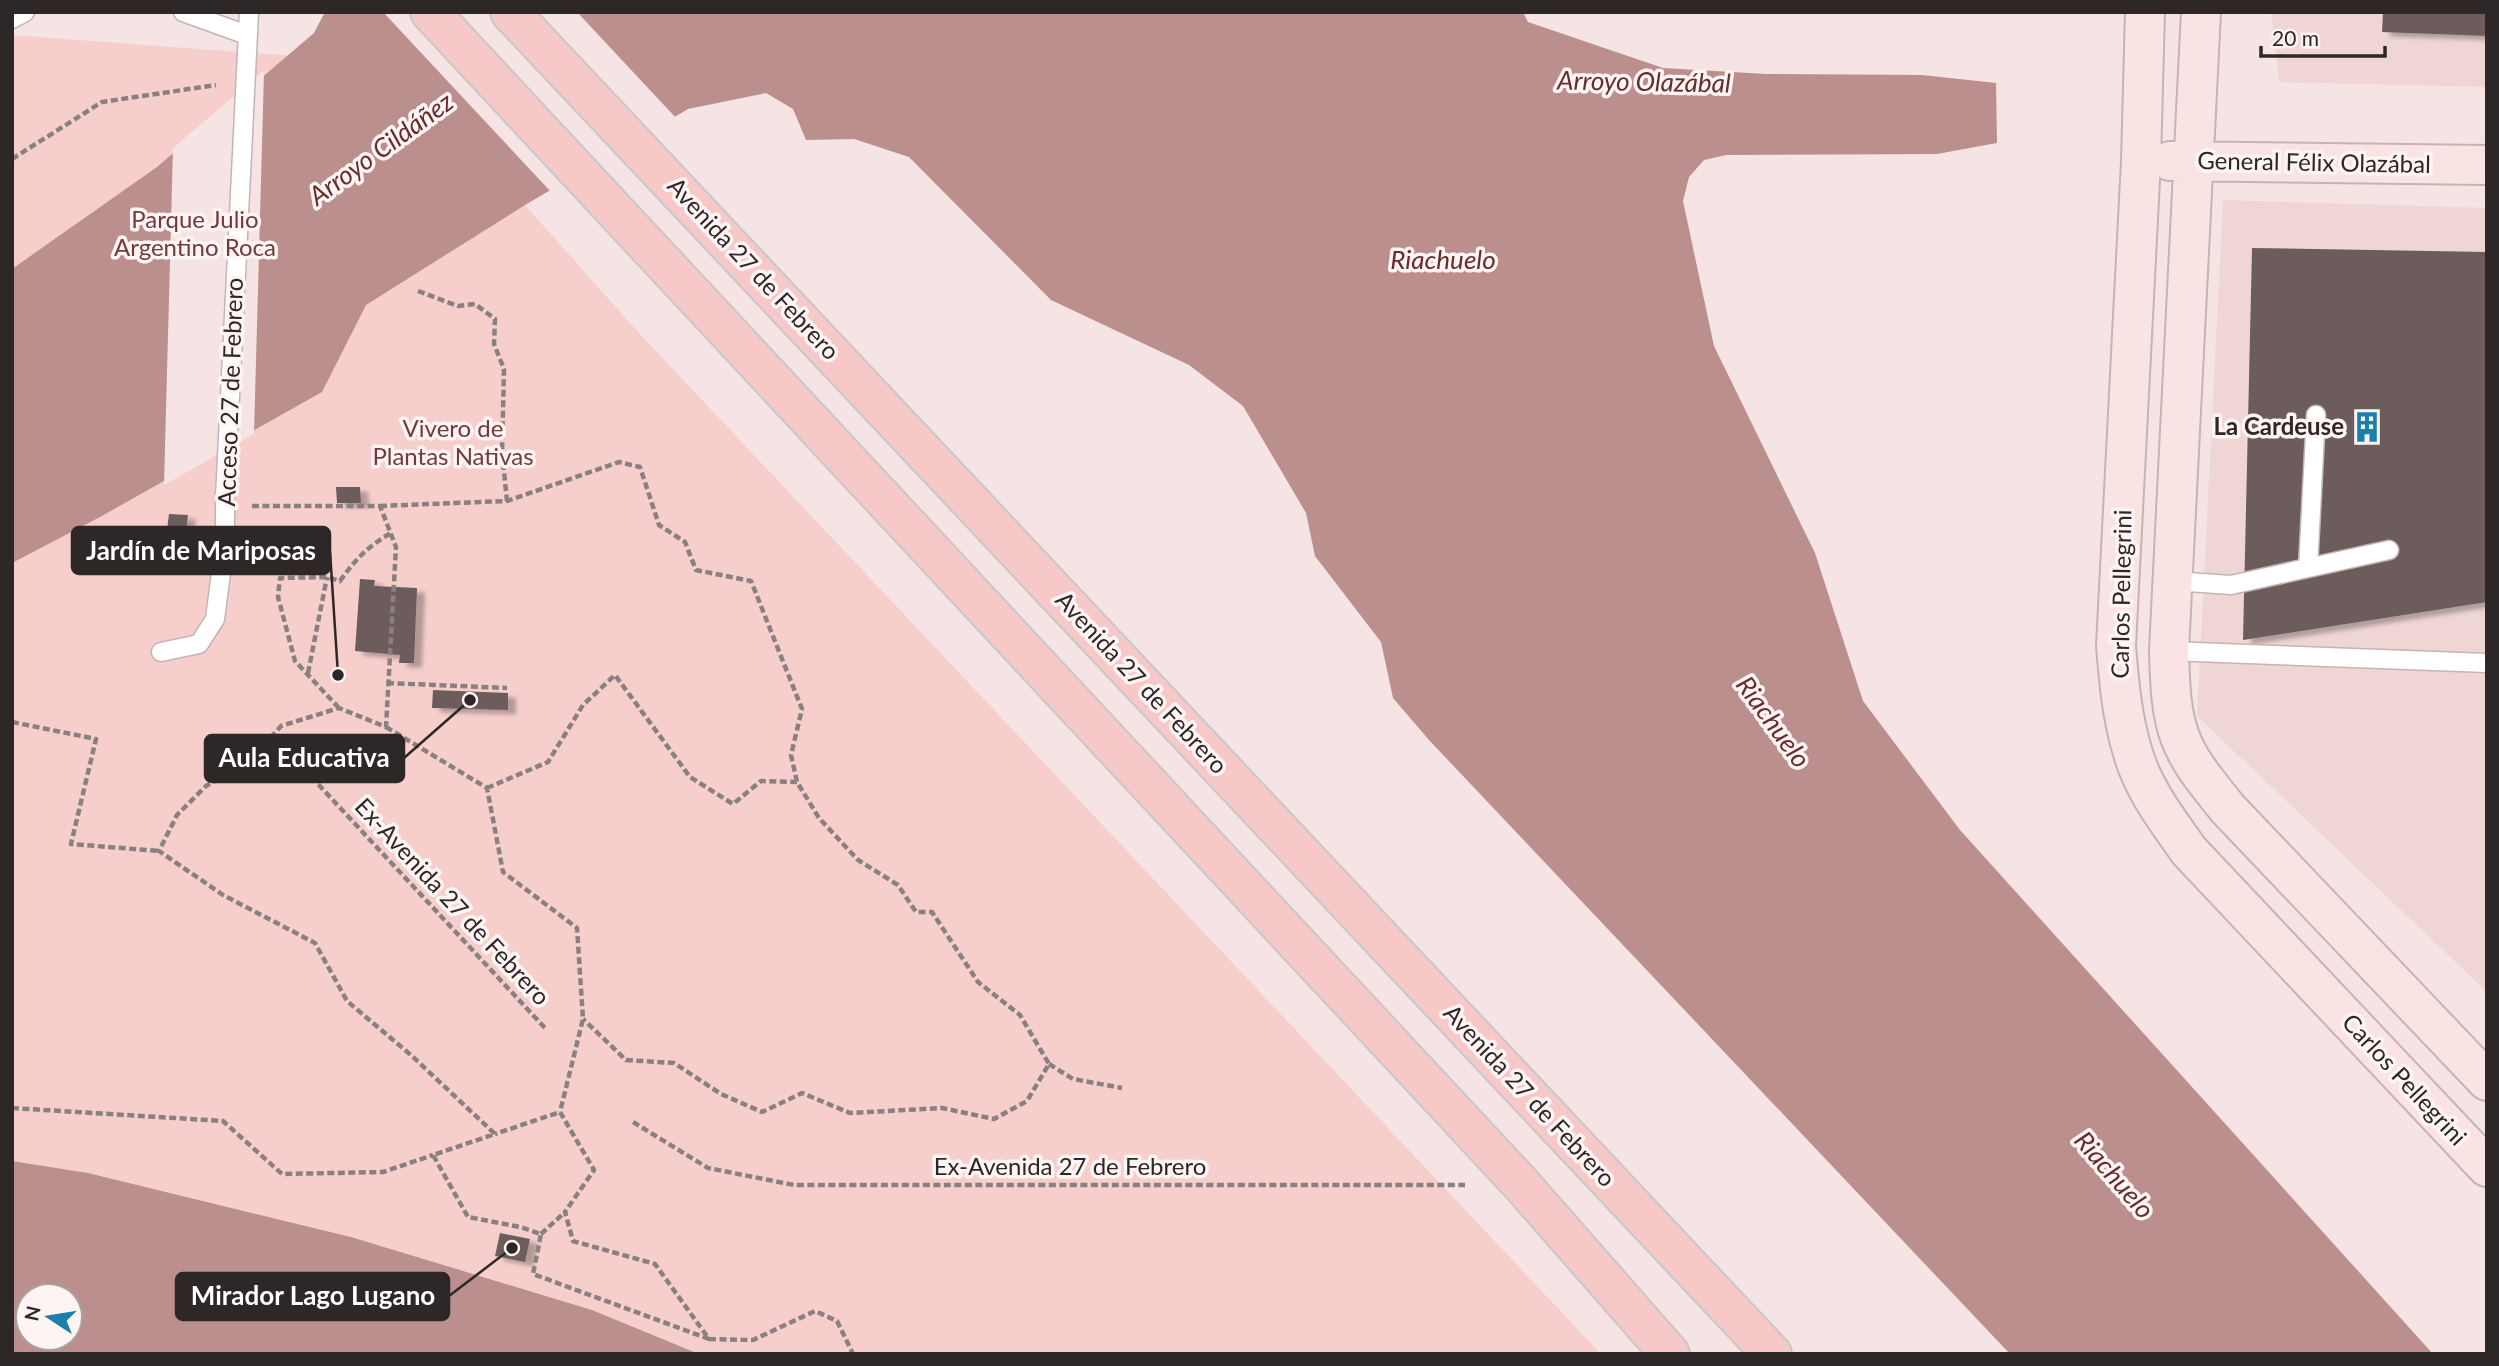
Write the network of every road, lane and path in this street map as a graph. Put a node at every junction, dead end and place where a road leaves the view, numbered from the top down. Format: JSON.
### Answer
{"nodes":[{"id":1,"x":25,"y":12,"type":"edge"},
{"id":2,"x":183,"y":12,"type":"edge"},
{"id":3,"x":249,"y":12,"type":"edge"},
{"id":4,"x":430,"y":12,"type":"edge"},
{"id":5,"x":510,"y":12,"type":"edge"},
{"id":6,"x":2145,"y":12,"type":"edge"},
{"id":7,"x":2201,"y":12,"type":"edge"},
{"id":8,"x":12,"y":19,"type":"edge"},
{"id":9,"x":247,"y":35,"type":"junction"},
{"id":10,"x":244,"y":85,"type":"junction"},
{"id":11,"x":12,"y":159,"type":"edge"},
{"id":12,"x":2141,"y":160,"type":"junction"},
{"id":13,"x":2195,"y":162,"type":"junction"},
{"id":14,"x":2487,"y":165,"type":"edge"},
{"id":15,"x":418,"y":291,"type":"dead end"},
{"id":16,"x":2316,"y":415,"type":"dead end"},
{"id":17,"x":225,"y":491,"type":"junction"},
{"id":18,"x":507,"y":501,"type":"junction"},
{"id":19,"x":380,"y":506,"type":"junction"},
{"id":20,"x":391,"y":533,"type":"junction"},
{"id":21,"x":2389,"y":550,"type":"dead end"},
{"id":22,"x":2308,"y":568,"type":"junction"},
{"id":23,"x":327,"y":577,"type":"junction"},
{"id":24,"x":2173,"y":581,"type":"junction"},
{"id":25,"x":2169,"y":651,"type":"junction"},
{"id":26,"x":162,"y":652,"type":"dead end"},
{"id":27,"x":2487,"y":663,"type":"edge"},
{"id":28,"x":308,"y":674,"type":"junction"},
{"id":29,"x":387,"y":683,"type":"junction"},
{"id":30,"x":507,"y":688,"type":"dead end"},
{"id":31,"x":339,"y":708,"type":"junction"},
{"id":32,"x":12,"y":722,"type":"edge"},
{"id":33,"x":386,"y":727,"type":"junction"},
{"id":34,"x":304,"y":769,"type":"dead end"},
{"id":35,"x":797,"y":782,"type":"junction"},
{"id":36,"x":487,"y":788,"type":"junction"},
{"id":37,"x":159,"y":852,"type":"junction"},
{"id":38,"x":583,"y":1019,"type":"junction"},
{"id":39,"x":545,"y":1028,"type":"dead end"},
{"id":40,"x":1049,"y":1064,"type":"junction"},
{"id":41,"x":2487,"y":1081,"type":"edge"},
{"id":42,"x":1122,"y":1088,"type":"dead end"},
{"id":43,"x":12,"y":1108,"type":"edge"},
{"id":44,"x":560,"y":1112,"type":"junction"},
{"id":45,"x":633,"y":1122,"type":"dead end"},
{"id":46,"x":495,"y":1134,"type":"junction"},
{"id":47,"x":433,"y":1155,"type":"junction"},
{"id":48,"x":2487,"y":1167,"type":"edge"},
{"id":49,"x":1522,"y":1185,"type":"junction"},
{"id":50,"x":565,"y":1212,"type":"junction"},
{"id":51,"x":541,"y":1234,"type":"junction"},
{"id":52,"x":709,"y":1339,"type":"junction"},
{"id":53,"x":853,"y":1354,"type":"edge"},
{"id":54,"x":1670,"y":1354,"type":"edge"},
{"id":55,"x":1772,"y":1354,"type":"edge"}],
"edges":[{"from":1,"to":8,"type":"lane"},
{"from":2,"to":9,"type":"lane"},
{"from":3,"to":9,"type":"lane","name":"Acceso 27 de Febrero"},
{"from":4,"to":49,"type":"main road"},
{"from":5,"to":55,"type":"main road","name":"Avenida 27 de Febrero"},
{"from":6,"to":12,"type":"main road","name":"Carlos Pellegrini"},
{"from":7,"to":13,"type":"main road","name":"Carlos Pellegrini"},
{"from":9,"to":10,"type":"lane","name":"Acceso 27 de Febrero"},
{"from":10,"to":11,"type":"path"},
{"from":10,"to":17,"type":"lane","name":"Acceso 27 de Febrero"},
{"from":12,"to":13,"type":"main road","name":"General Félix Olazábal"},
{"from":12,"to":48,"type":"main road","name":"Carlos Pellegrini"},
{"from":13,"to":14,"type":"main road","name":"General Félix Olazábal"},
{"from":13,"to":24,"type":"main road","name":"Carlos Pellegrini"},
{"from":15,"to":18,"type":"path"},
{"from":16,"to":22,"type":"lane"},
{"from":17,"to":19,"type":"path"},
{"from":17,"to":26,"type":"lane","name":"Acceso 27 de Febrero"},
{"from":18,"to":19,"type":"path"},
{"from":18,"to":35,"type":"path"},
{"from":19,"to":20,"type":"path"},
{"from":20,"to":23,"type":"path"},
{"from":20,"to":29,"type":"path"},
{"from":21,"to":22,"type":"lane"},
{"from":22,"to":24,"type":"lane"},
{"from":23,"to":28,"type":"path"},
{"from":23,"to":28,"type":"path"},
{"from":24,"to":25,"type":"main road","name":"Carlos Pellegrini"},
{"from":25,"to":27,"type":"lane"},
{"from":25,"to":41,"type":"main road","name":"Carlos Pellegrini"},
{"from":28,"to":31,"type":"path"},
{"from":29,"to":30,"type":"path"},
{"from":29,"to":33,"type":"path"},
{"from":31,"to":33,"type":"path"},
{"from":31,"to":37,"type":"path"},
{"from":32,"to":37,"type":"path"},
{"from":33,"to":36,"type":"path"},
{"from":34,"to":39,"type":"path","name":"Ex-Avenida 27 de Febrero"},
{"from":35,"to":36,"type":"path"},
{"from":35,"to":40,"type":"path"},
{"from":36,"to":38,"type":"path"},
{"from":37,"to":46,"type":"path"},
{"from":38,"to":40,"type":"path"},
{"from":38,"to":44,"type":"path"},
{"from":40,"to":42,"type":"path"},
{"from":43,"to":47,"type":"path"},
{"from":44,"to":46,"type":"path"},
{"from":44,"to":50,"type":"path"},
{"from":45,"to":49,"type":"path","name":"Ex-Avenida 27 de Febrero"},
{"from":46,"to":47,"type":"path"},
{"from":47,"to":51,"type":"path"},
{"from":49,"to":54,"type":"main road"},
{"from":50,"to":51,"type":"path"},
{"from":50,"to":52,"type":"path"},
{"from":51,"to":52,"type":"path"},
{"from":52,"to":53,"type":"path"}]}
